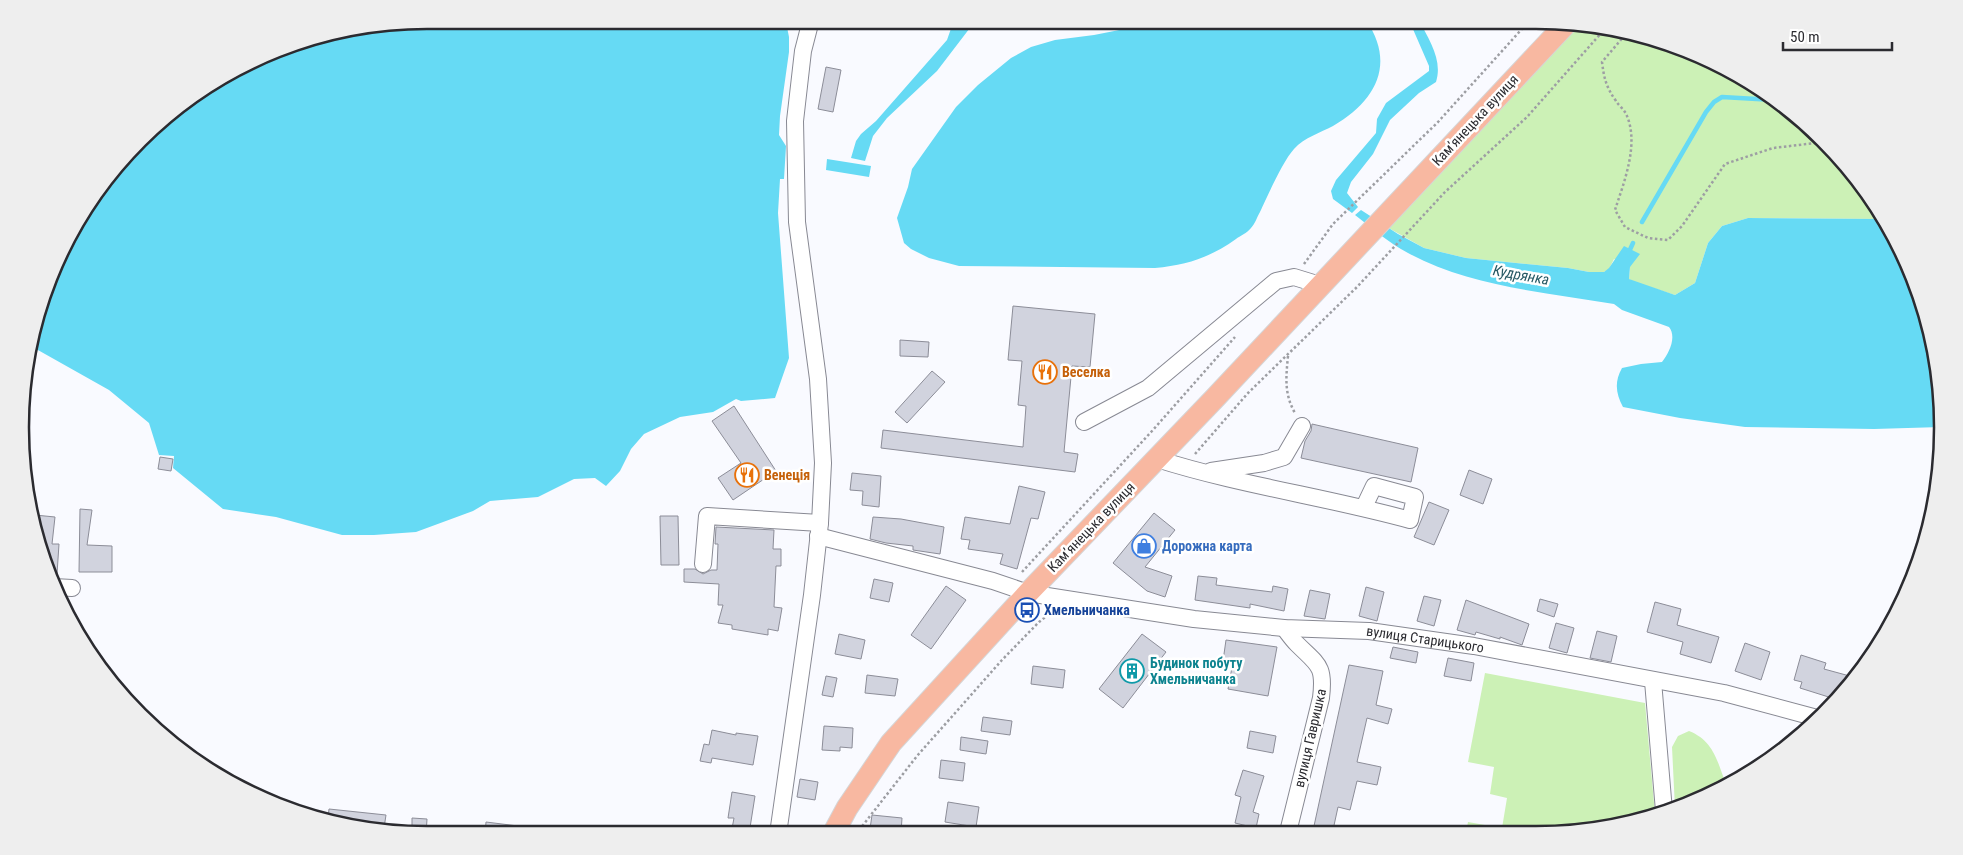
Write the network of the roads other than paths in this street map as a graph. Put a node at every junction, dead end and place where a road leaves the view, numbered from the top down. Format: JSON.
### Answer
{"nodes":[{"id":1,"x":809,"y":29,"type":"edge"},
{"id":2,"x":1560,"y":30,"type":"edge"},
{"id":3,"x":1320,"y":285,"type":"junction"},
{"id":4,"x":1084,"y":422,"type":"dead end"},
{"id":5,"x":1302,"y":426,"type":"road end"},
{"id":6,"x":1157,"y":459,"type":"junction"},
{"id":7,"x":1201,"y":473,"type":"junction"},
{"id":8,"x":1364,"y":507,"type":"junction"},
{"id":9,"x":819,"y":529,"type":"junction"},
{"id":10,"x":703,"y":564,"type":"dead end"},
{"id":11,"x":62,"y":587,"type":"edge"},
{"id":12,"x":72,"y":588,"type":"dead end"},
{"id":13,"x":1018,"y":590,"type":"junction"},
{"id":14,"x":1284,"y":628,"type":"junction"},
{"id":15,"x":1653,"y":681,"type":"junction"},
{"id":16,"x":1809,"y":716,"type":"edge"},
{"id":17,"x":1664,"y":805,"type":"edge"},
{"id":18,"x":779,"y":826,"type":"edge"},
{"id":19,"x":837,"y":826,"type":"edge"},
{"id":20,"x":1289,"y":826,"type":"edge"}],
"edges":[{"from":1,"to":9,"type":"street"},
{"from":2,"to":3,"type":"main road","name":"Камʼянецька вулиця"},
{"from":3,"to":4,"type":"street"},
{"from":3,"to":6,"type":"main road","name":"Камʼянецька вулиця"},
{"from":5,"to":7,"type":"street"},
{"from":6,"to":7,"type":"street"},
{"from":6,"to":13,"type":"main road","name":"Камʼянецька вулиця"},
{"from":7,"to":8,"type":"street"},
{"from":8,"to":8,"type":"street"},
{"from":9,"to":10,"type":"street","name":"вулиця Старицького"},
{"from":9,"to":13,"type":"street","name":"вулиця Старицького"},
{"from":9,"to":18,"type":"street"},
{"from":11,"to":12,"type":"street"},
{"from":13,"to":14,"type":"street","name":"вулиця Старицького"},
{"from":13,"to":19,"type":"main road","name":"Камʼянецька вулиця"},
{"from":14,"to":15,"type":"street","name":"вулиця Старицького"},
{"from":14,"to":20,"type":"street","name":"вулиця Гавришка"},
{"from":15,"to":16,"type":"street","name":"вулиця Старицького"},
{"from":15,"to":17,"type":"street"}]}
